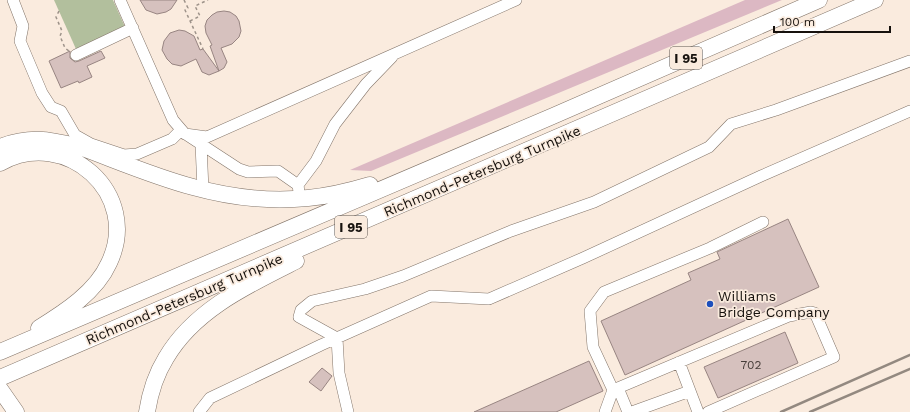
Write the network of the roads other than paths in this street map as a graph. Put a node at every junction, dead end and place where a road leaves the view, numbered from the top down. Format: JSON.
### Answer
{"nodes":[{"id":1,"x":13,"y":0,"type":"edge"},
{"id":2,"x":120,"y":0,"type":"edge"},
{"id":3,"x":516,"y":0,"type":"edge"},
{"id":4,"x":819,"y":0,"type":"edge"},
{"id":5,"x":875,"y":0,"type":"edge"},
{"id":6,"x":133,"y":28,"type":"junction"},
{"id":7,"x":396,"y":53,"type":"junction"},
{"id":8,"x":76,"y":54,"type":"road end"},
{"id":9,"x":910,"y":61,"type":"edge"},
{"id":10,"x":910,"y":111,"type":"edge"},
{"id":11,"x":183,"y":132,"type":"junction"},
{"id":12,"x":200,"y":144,"type":"junction"},
{"id":13,"x":0,"y":147,"type":"edge"},
{"id":14,"x":450,"y":160,"type":"junction"},
{"id":15,"x":0,"y":163,"type":"edge"},
{"id":16,"x":203,"y":190,"type":"junction"},
{"id":17,"x":299,"y":192,"type":"junction"},
{"id":18,"x":421,"y":197,"type":"junction"},
{"id":19,"x":763,"y":222,"type":"dead end"},
{"id":20,"x":337,"y":338,"type":"junction"},
{"id":21,"x":0,"y":349,"type":"edge"},
{"id":22,"x":0,"y":352,"type":"edge"},
{"id":23,"x":679,"y":362,"type":"junction"},
{"id":24,"x":0,"y":378,"type":"edge"},
{"id":25,"x":615,"y":389,"type":"junction"},
{"id":26,"x":690,"y":391,"type":"junction"},
{"id":27,"x":2,"y":397,"type":"edge"},
{"id":28,"x":4,"y":412,"type":"edge"},
{"id":29,"x":16,"y":412,"type":"edge"},
{"id":30,"x":147,"y":412,"type":"edge"},
{"id":31,"x":199,"y":412,"type":"edge"},
{"id":32,"x":348,"y":412,"type":"edge"},
{"id":33,"x":605,"y":412,"type":"edge"},
{"id":34,"x":628,"y":412,"type":"edge"},
{"id":35,"x":632,"y":412,"type":"edge"},
{"id":36,"x":698,"y":412,"type":"edge"},
{"id":37,"x":708,"y":412,"type":"edge"}],
"edges":[{"from":1,"to":11,"type":"lane"},
{"from":2,"to":6,"type":"lane"},
{"from":3,"to":7,"type":"lane"},
{"from":4,"to":14,"type":"highway","name":"Richmond-Petersburg Turnpike","number":"I 95"},
{"from":5,"to":18,"type":"highway","name":"Richmond-Petersburg Turnpike","number":"I 95"},
{"from":6,"to":8,"type":"lane"},
{"from":6,"to":11,"type":"lane"},
{"from":7,"to":11,"type":"lane"},
{"from":7,"to":17,"type":"lane"},
{"from":9,"to":20,"type":"lane"},
{"from":10,"to":20,"type":"lane"},
{"from":11,"to":12,"type":"lane"},
{"from":12,"to":16,"type":"lane"},
{"from":12,"to":17,"type":"lane"},
{"from":13,"to":16,"type":"highway"},
{"from":14,"to":17,"type":"highway"},
{"from":14,"to":22,"type":"highway","name":"Richmond-Petersburg Turnpike","number":"I 95"},
{"from":15,"to":21,"type":"highway"},
{"from":16,"to":17,"type":"highway"},
{"from":18,"to":24,"type":"highway","name":"Richmond-Petersburg Turnpike","number":"I 95"},
{"from":18,"to":30,"type":"highway"},
{"from":19,"to":25,"type":"lane"},
{"from":20,"to":31,"type":"lane"},
{"from":20,"to":32,"type":"lane"},
{"from":23,"to":25,"type":"lane"},
{"from":23,"to":26,"type":"lane"},
{"from":23,"to":37,"type":"lane"},
{"from":25,"to":33,"type":"lane"},
{"from":25,"to":34,"type":"lane"},
{"from":26,"to":35,"type":"lane"},
{"from":26,"to":36,"type":"lane"},
{"from":27,"to":28,"type":"highway"},
{"from":27,"to":29,"type":"highway"}]}
